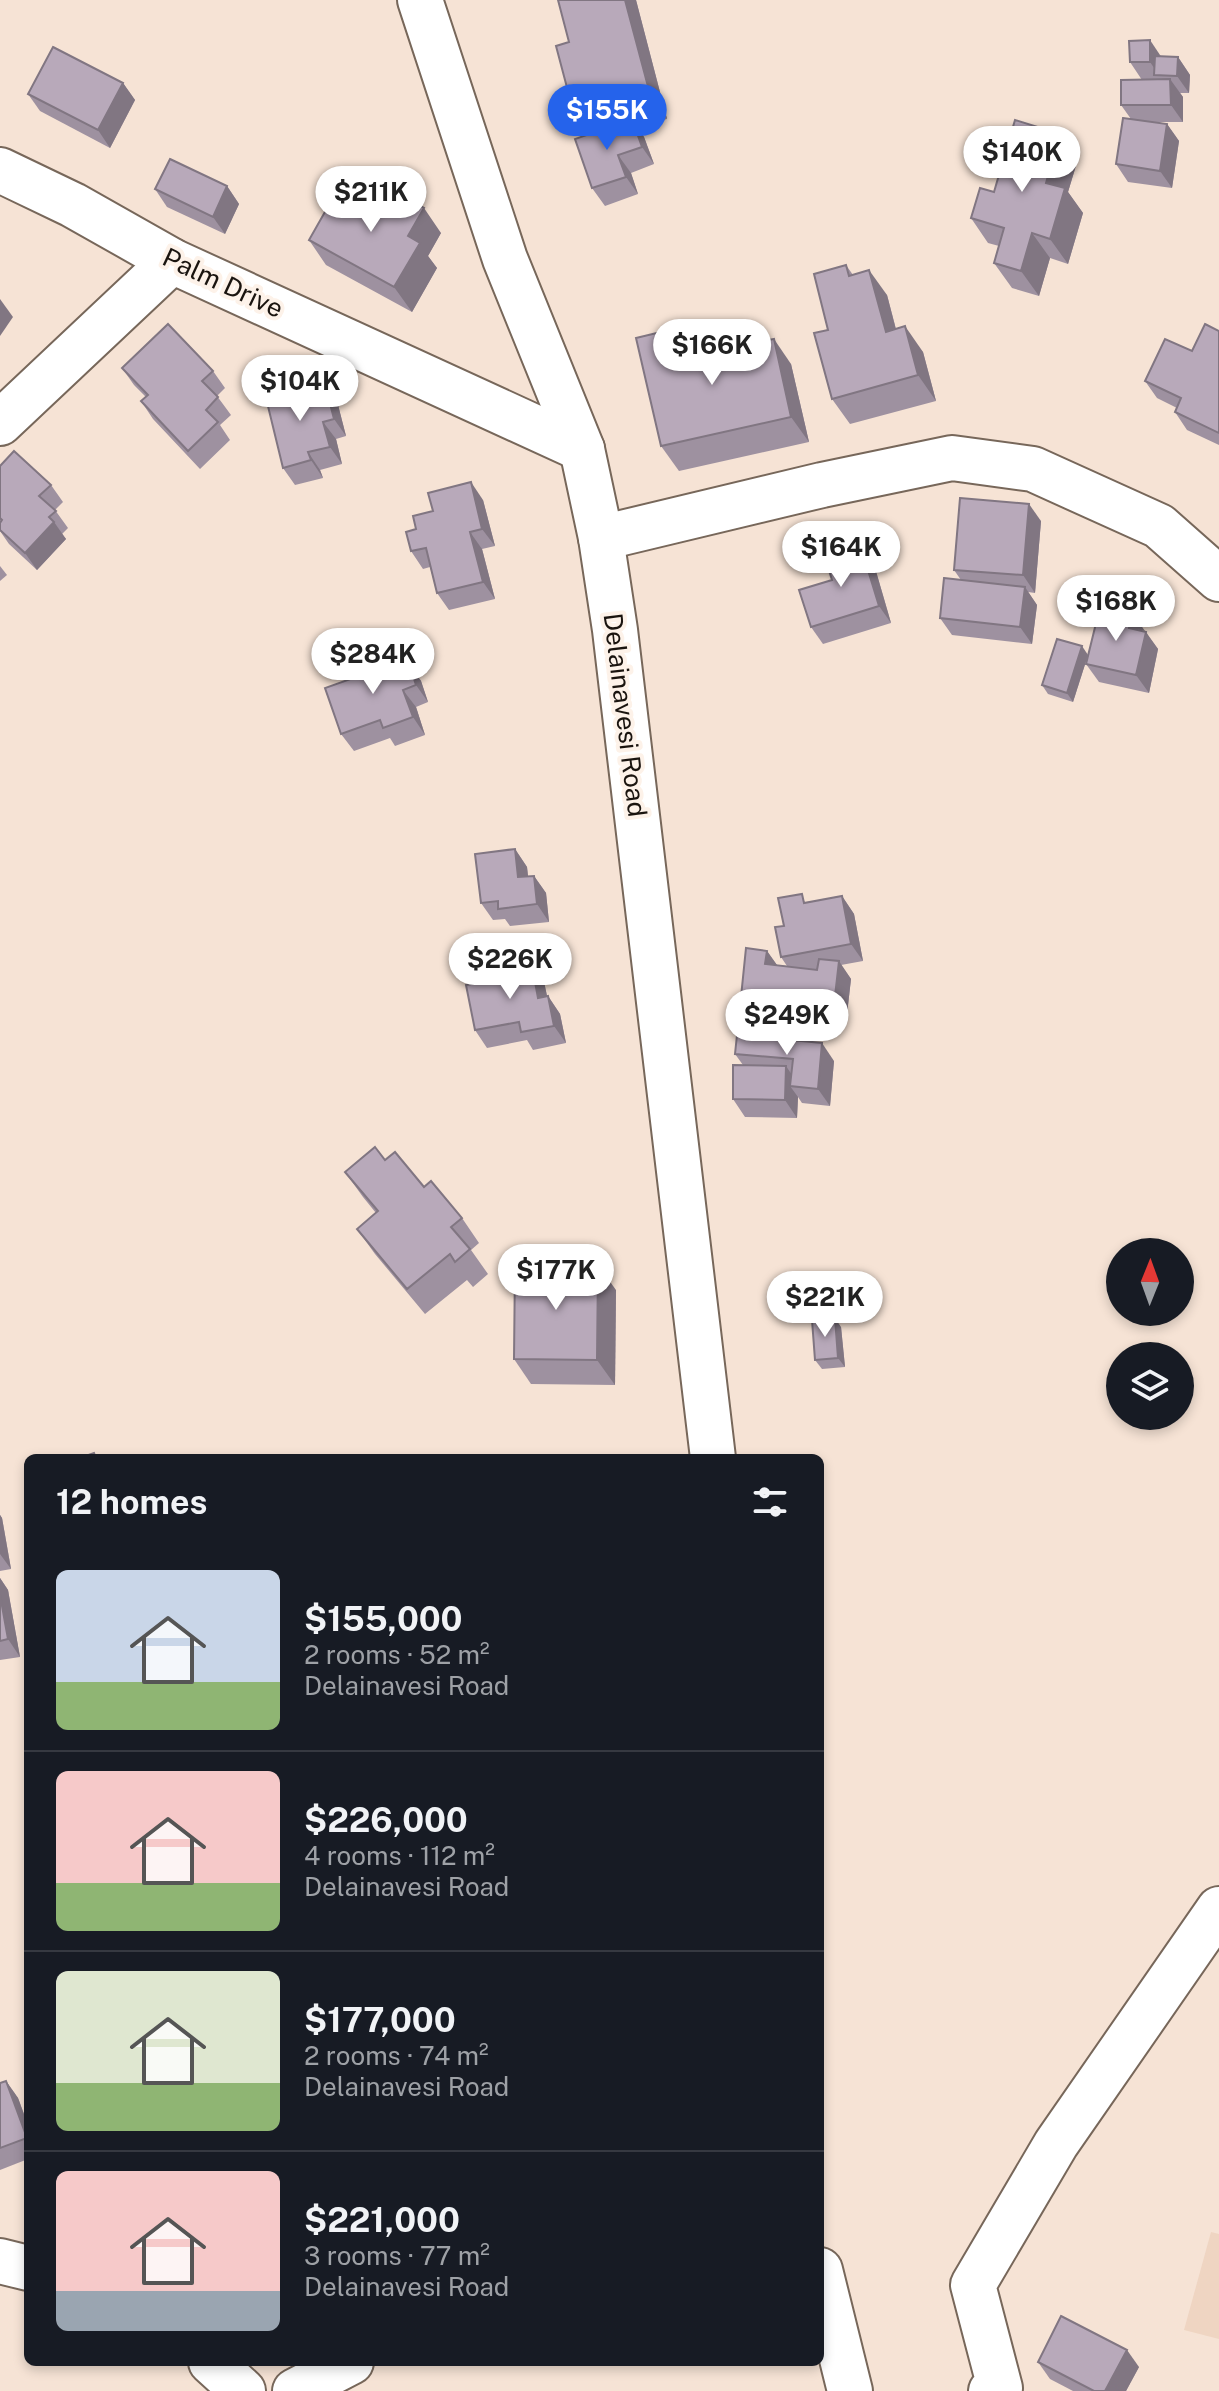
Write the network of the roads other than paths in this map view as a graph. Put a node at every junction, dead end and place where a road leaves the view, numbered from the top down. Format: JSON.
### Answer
{"nodes":[{"id":1,"x":420,"y":0,"type":"edge"},
{"id":2,"x":0,"y":170,"type":"edge"},
{"id":3,"x":172,"y":261,"type":"junction"},
{"id":4,"x":0,"y":423,"type":"edge"},
{"id":5,"x":582,"y":449,"type":"junction"},
{"id":6,"x":601,"y":538,"type":"junction"},
{"id":7,"x":1219,"y":579,"type":"edge"},
{"id":8,"x":713,"y":1454,"type":"edge"},
{"id":9,"x":1219,"y":1909,"type":"edge"},
{"id":10,"x":0,"y":2261,"type":"edge"},
{"id":11,"x":24,"y":2267,"type":"edge"},
{"id":12,"x":824,"y":2286,"type":"edge"},
{"id":13,"x":215,"y":2366,"type":"edge"},
{"id":14,"x":343,"y":2366,"type":"edge"},
{"id":15,"x":998,"y":2390,"type":"edge"},
{"id":16,"x":243,"y":2391,"type":"edge"},
{"id":17,"x":295,"y":2391,"type":"edge"},
{"id":18,"x":850,"y":2391,"type":"edge"}],
"edges":[{"from":1,"to":5,"type":"street","name":"Delainavesi Road"},
{"from":2,"to":3,"type":"street","name":"Palm Drive"},
{"from":3,"to":4,"type":"street"},
{"from":3,"to":5,"type":"street","name":"Palm Drive"},
{"from":5,"to":6,"type":"street","name":"Delainavesi Road"},
{"from":6,"to":7,"type":"street"},
{"from":6,"to":8,"type":"street","name":"Delainavesi Road"},
{"from":9,"to":15,"type":"street"},
{"from":10,"to":11,"type":"street"},
{"from":12,"to":18,"type":"street"},
{"from":13,"to":16,"type":"street"},
{"from":14,"to":17,"type":"street"}]}
